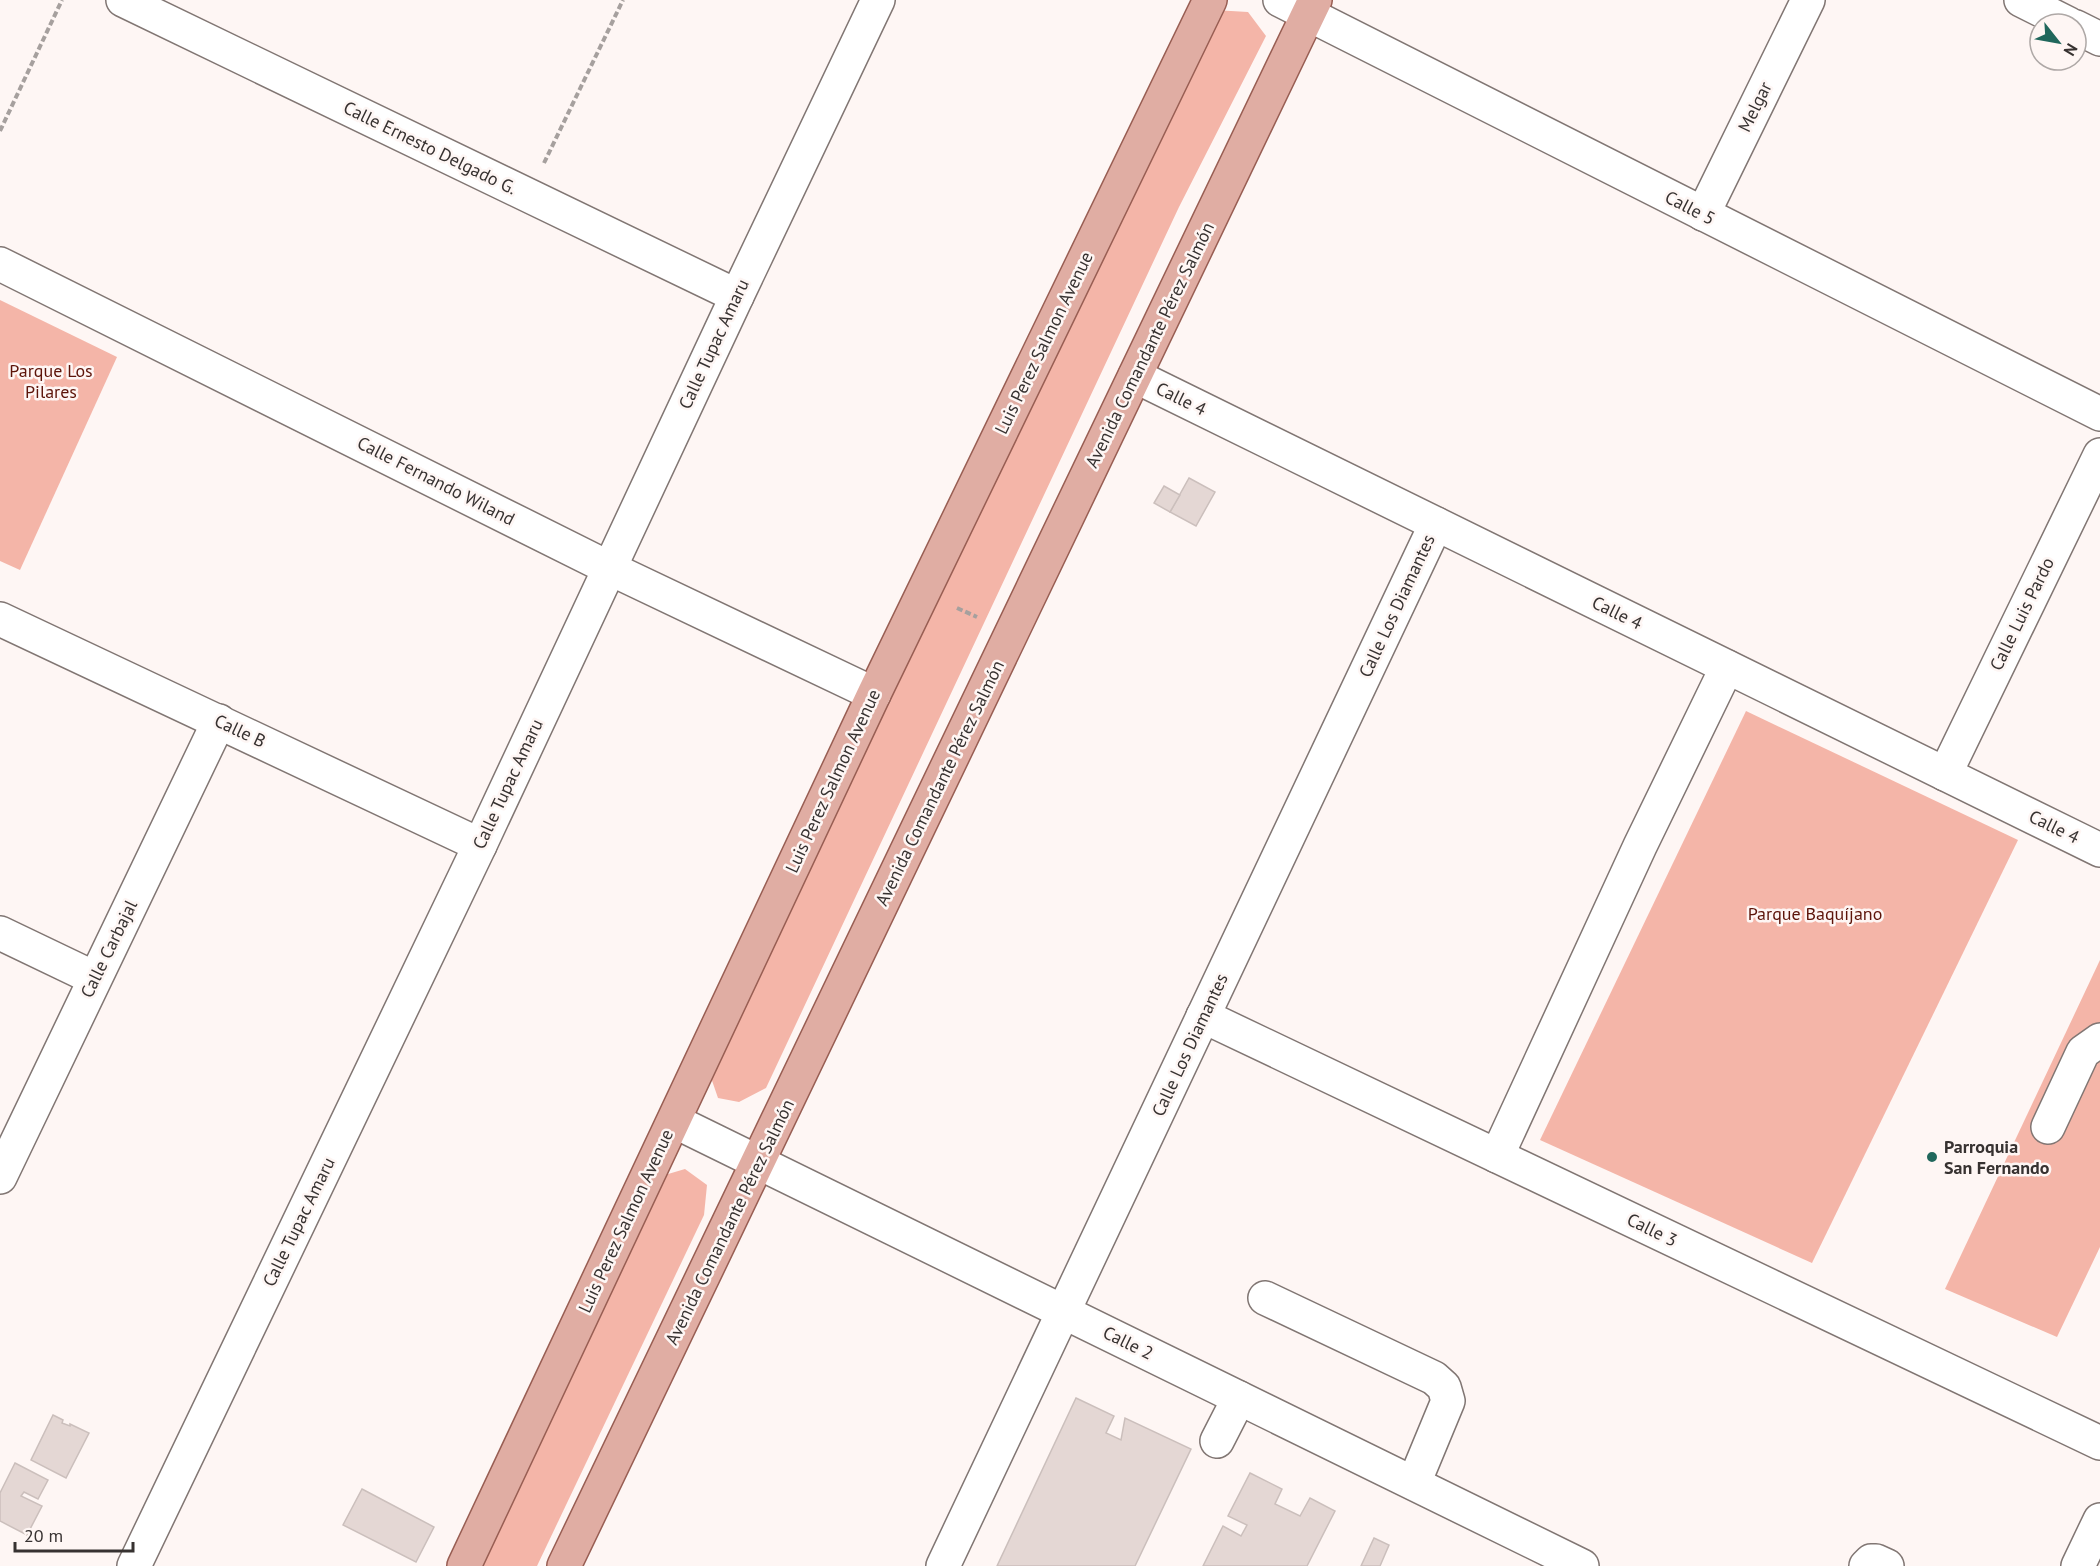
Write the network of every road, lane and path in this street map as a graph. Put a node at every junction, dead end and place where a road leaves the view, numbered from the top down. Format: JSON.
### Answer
{"nodes":[{"id":1,"x":62,"y":0,"type":"edge"},
{"id":2,"x":123,"y":0,"type":"edge"},
{"id":3,"x":623,"y":0,"type":"edge"},
{"id":4,"x":879,"y":0,"type":"edge"},
{"id":5,"x":1210,"y":0,"type":"edge"},
{"id":6,"x":1808,"y":0,"type":"edge"},
{"id":7,"x":2021,"y":0,"type":"edge"},
{"id":8,"x":1301,"y":4,"type":"edge"},
{"id":9,"x":2045,"y":12,"type":"edge"},
{"id":10,"x":0,"y":131,"type":"edge"},
{"id":11,"x":528,"y":196,"type":"junction"},
{"id":12,"x":1703,"y":214,"type":"junction"},
{"id":13,"x":0,"y":264,"type":"edge"},
{"id":14,"x":737,"y":296,"type":"junction"},
{"id":15,"x":1134,"y":376,"type":"junction"},
{"id":16,"x":2100,"y":414,"type":"edge"},
{"id":17,"x":2100,"y":455,"type":"edge"},
{"id":18,"x":1436,"y":524,"type":"junction"},
{"id":19,"x":609,"y":568,"type":"junction"},
{"id":20,"x":923,"y":593,"type":"junction"},
{"id":21,"x":0,"y":619,"type":"edge"},
{"id":22,"x":1012,"y":633,"type":"junction"},
{"id":23,"x":1727,"y":667,"type":"junction"},
{"id":24,"x":874,"y":694,"type":"junction"},
{"id":25,"x":219,"y":721,"type":"junction"},
{"id":26,"x":1945,"y":774,"type":"junction"},
{"id":27,"x":480,"y":845,"type":"junction"},
{"id":28,"x":2100,"y":850,"type":"edge"},
{"id":29,"x":0,"y":933,"type":"edge"},
{"id":30,"x":94,"y":978,"type":"junction"},
{"id":31,"x":1203,"y":1016,"type":"junction"},
{"id":32,"x":2100,"y":1040,"type":"edge"},
{"id":33,"x":674,"y":1121,"type":"junction"},
{"id":34,"x":2048,"y":1127,"type":"dead end"},
{"id":35,"x":1497,"y":1156,"type":"junction"},
{"id":36,"x":759,"y":1162,"type":"junction"},
{"id":37,"x":0,"y":1177,"type":"edge"},
{"id":38,"x":1265,"y":1298,"type":"dead end"},
{"id":39,"x":1064,"y":1311,"type":"junction"},
{"id":40,"x":1239,"y":1398,"type":"junction"},
{"id":41,"x":1217,"y":1441,"type":"dead end"},
{"id":42,"x":2100,"y":1443,"type":"edge"},
{"id":43,"x":1414,"y":1483,"type":"junction"},
{"id":44,"x":2100,"y":1520,"type":"edge"},
{"id":45,"x":134,"y":1566,"type":"edge"},
{"id":46,"x":464,"y":1566,"type":"edge"},
{"id":47,"x":564,"y":1566,"type":"edge"},
{"id":48,"x":943,"y":1566,"type":"edge"},
{"id":49,"x":1582,"y":1566,"type":"edge"},
{"id":50,"x":1866,"y":1566,"type":"edge"},
{"id":51,"x":1887,"y":1566,"type":"edge"},
{"id":52,"x":2078,"y":1566,"type":"edge"}],
"edges":[{"from":1,"to":10,"type":"path"},
{"from":2,"to":11,"type":"street","name":"Calle Ernesto Delgado G."},
{"from":3,"to":11,"type":"path"},
{"from":4,"to":14,"type":"street","name":"Calle Tupac Amaru"},
{"from":5,"to":20,"type":"main road","name":"Luis Perez Salmon Avenue"},
{"from":6,"to":12,"type":"street","name":"Melgar"},
{"from":7,"to":9,"type":"street"},
{"from":8,"to":12,"type":"street","name":"Calle 5"},
{"from":8,"to":15,"type":"main road","name":"Avenida Comandante Pérez Salmón"},
{"from":11,"to":14,"type":"street","name":"Calle Ernesto Delgado G."},
{"from":12,"to":16,"type":"street","name":"Calle 5"},
{"from":13,"to":19,"type":"street","name":"Calle Fernando Wiland"},
{"from":14,"to":19,"type":"street","name":"Calle Tupac Amaru"},
{"from":15,"to":18,"type":"street","name":"Calle 4"},
{"from":15,"to":22,"type":"main road","name":"Avenida Comandante Pérez Salmón"},
{"from":17,"to":26,"type":"street","name":"Calle Luis Pardo"},
{"from":18,"to":23,"type":"street","name":"Calle 4"},
{"from":18,"to":31,"type":"street","name":"Calle Los Diamantes"},
{"from":19,"to":24,"type":"street","name":"Calle Fernando Wiland"},
{"from":19,"to":27,"type":"street","name":"Calle Tupac Amaru"},
{"from":20,"to":22,"type":"path"},
{"from":20,"to":24,"type":"main road","name":"Luis Perez Salmon Avenue"},
{"from":21,"to":25,"type":"street","name":"Calle B"},
{"from":22,"to":36,"type":"main road","name":"Avenida Comandante Pérez Salmón"},
{"from":23,"to":26,"type":"street","name":"Calle 4"},
{"from":23,"to":35,"type":"street"},
{"from":24,"to":33,"type":"main road","name":"Luis Perez Salmon Avenue"},
{"from":25,"to":27,"type":"street","name":"Calle B"},
{"from":25,"to":30,"type":"street","name":"Calle Carbajal"},
{"from":26,"to":28,"type":"street","name":"Calle 4"},
{"from":27,"to":45,"type":"street","name":"Calle Tupac Amaru"},
{"from":29,"to":30,"type":"street"},
{"from":30,"to":37,"type":"street","name":"Calle Carbajal"},
{"from":31,"to":35,"type":"street","name":"Calle 3"},
{"from":31,"to":39,"type":"street","name":"Calle Los Diamantes"},
{"from":32,"to":34,"type":"street"},
{"from":33,"to":36,"type":"street","name":"Calle 2"},
{"from":33,"to":46,"type":"main road","name":"Luis Perez Salmon Avenue"},
{"from":35,"to":42,"type":"street","name":"Calle 3"},
{"from":36,"to":39,"type":"street","name":"Calle 2"},
{"from":36,"to":47,"type":"main road","name":"Avenida Comandante Pérez Salmón"},
{"from":38,"to":43,"type":"street"},
{"from":39,"to":40,"type":"street","name":"Calle 2"},
{"from":39,"to":48,"type":"street","name":"Calle Los Diamantes"},
{"from":40,"to":41,"type":"street"},
{"from":40,"to":43,"type":"street","name":"Calle 2"},
{"from":43,"to":49,"type":"street","name":"Calle 2"},
{"from":44,"to":52,"type":"street"},
{"from":50,"to":51,"type":"street"}]}
